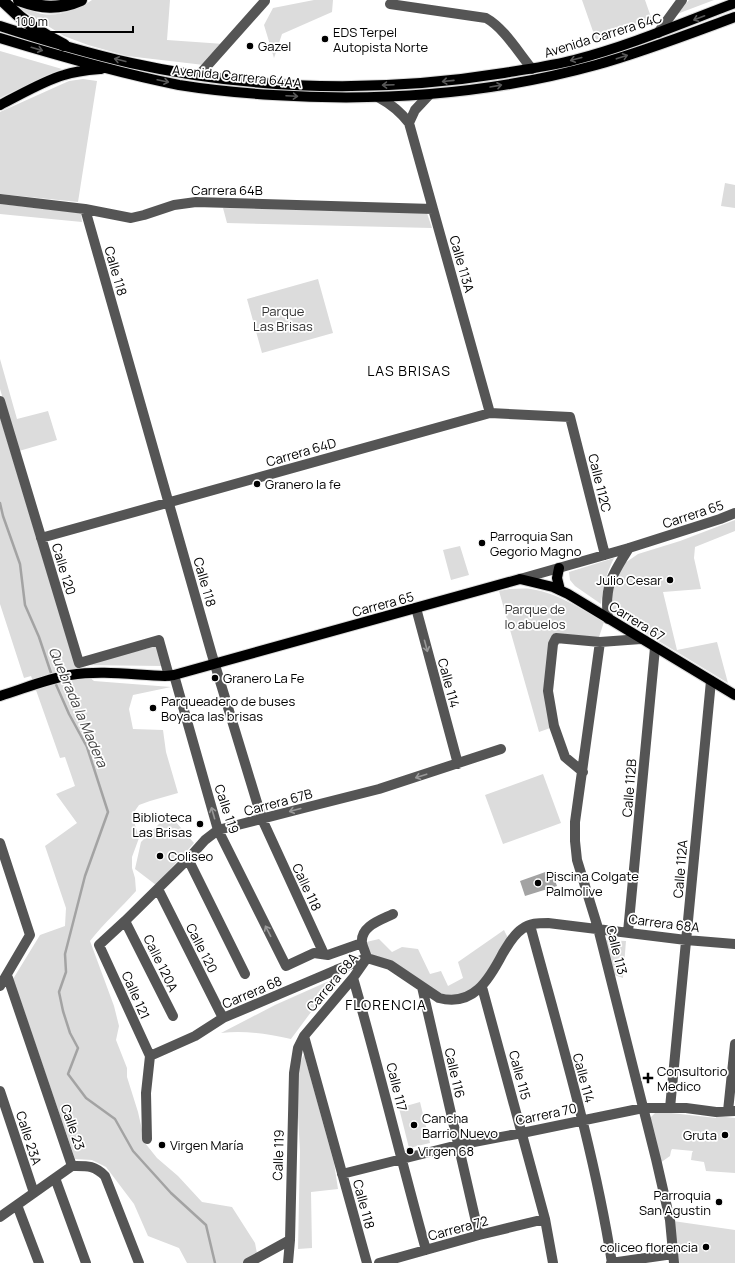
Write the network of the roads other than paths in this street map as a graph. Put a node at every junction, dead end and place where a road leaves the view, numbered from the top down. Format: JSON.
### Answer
{"nodes":[{"id":1,"x":2,"y":0,"type":"edge"},
{"id":2,"x":18,"y":0,"type":"edge"},
{"id":3,"x":80,"y":0,"type":"edge"},
{"id":4,"x":682,"y":0,"type":"edge"},
{"id":5,"x":265,"y":1,"type":"edge"},
{"id":6,"x":735,"y":3,"type":"edge"},
{"id":7,"x":390,"y":4,"type":"dead end"},
{"id":8,"x":735,"y":17,"type":"edge"},
{"id":9,"x":0,"y":26,"type":"edge"},
{"id":10,"x":658,"y":33,"type":"junction"},
{"id":11,"x":0,"y":38,"type":"edge"},
{"id":12,"x":64,"y":45,"type":"junction"},
{"id":13,"x":108,"y":69,"type":"junction"},
{"id":14,"x":532,"y":69,"type":"junction"},
{"id":15,"x":199,"y":75,"type":"junction"},
{"id":16,"x":427,"y":83,"type":"joint"},
{"id":17,"x":429,"y":95,"type":"junction"},
{"id":18,"x":378,"y":97,"type":"junction"},
{"id":19,"x":0,"y":105,"type":"edge"},
{"id":20,"x":409,"y":123,"type":"junction"},
{"id":21,"x":0,"y":199,"type":"edge"},
{"id":22,"x":84,"y":209,"type":"junction"},
{"id":23,"x":433,"y":209,"type":"junction"},
{"id":24,"x":0,"y":401,"type":"edge"},
{"id":25,"x":490,"y":413,"type":"junction"},
{"id":26,"x":570,"y":417,"type":"joint"},
{"id":27,"x":168,"y":502,"type":"junction"},
{"id":28,"x":735,"y":513,"type":"edge"},
{"id":29,"x":41,"y":538,"type":"junction"},
{"id":30,"x":629,"y":548,"type":"junction"},
{"id":31,"x":605,"y":555,"type":"junction"},
{"id":32,"x":559,"y":568,"type":"junction"},
{"id":33,"x":520,"y":579,"type":"junction"},
{"id":34,"x":560,"y":590,"type":"junction"},
{"id":35,"x":416,"y":608,"type":"junction"},
{"id":36,"x":608,"y":619,"type":"junction"},
{"id":37,"x":641,"y":639,"type":"junction"},
{"id":38,"x":160,"y":640,"type":"joint"},
{"id":39,"x":600,"y":642,"type":"junction"},
{"id":40,"x":655,"y":648,"type":"junction"},
{"id":41,"x":214,"y":664,"type":"junction"},
{"id":42,"x":172,"y":675,"type":"junction"},
{"id":43,"x":711,"y":681,"type":"junction"},
{"id":44,"x":735,"y":695,"type":"edge"},
{"id":45,"x":0,"y":696,"type":"edge"},
{"id":46,"x":501,"y":749,"type":"dead end"},
{"id":47,"x":458,"y":764,"type":"junction"},
{"id":48,"x":583,"y":772,"type":"junction"},
{"id":49,"x":262,"y":819,"type":"junction"},
{"id":50,"x":218,"y":830,"type":"junction"},
{"id":51,"x":0,"y":843,"type":"edge"},
{"id":52,"x":188,"y":859,"type":"junction"},
{"id":53,"x":158,"y":889,"type":"junction"},
{"id":54,"x":393,"y":914,"type":"dead end"},
{"id":55,"x":125,"y":921,"type":"junction"},
{"id":56,"x":530,"y":925,"type":"junction"},
{"id":57,"x":598,"y":928,"type":"junction"},
{"id":58,"x":628,"y":932,"type":"junction"},
{"id":59,"x":362,"y":939,"type":"junction"},
{"id":60,"x":686,"y":940,"type":"junction"},
{"id":61,"x":735,"y":944,"type":"edge"},
{"id":62,"x":99,"y":945,"type":"joint"},
{"id":63,"x":324,"y":954,"type":"junction"},
{"id":64,"x":367,"y":958,"type":"junction"},
{"id":65,"x":245,"y":974,"type":"dead end"},
{"id":66,"x":7,"y":975,"type":"junction"},
{"id":67,"x":353,"y":978,"type":"junction"},
{"id":68,"x":0,"y":986,"type":"edge"},
{"id":69,"x":422,"y":987,"type":"junction"},
{"id":70,"x":482,"y":987,"type":"junction"},
{"id":71,"x":172,"y":1016,"type":"dead end"},
{"id":72,"x":223,"y":1018,"type":"junction"},
{"id":73,"x":304,"y":1036,"type":"junction"},
{"id":74,"x":735,"y":1044,"type":"edge"},
{"id":75,"x":298,"y":1048,"type":"joint"},
{"id":76,"x":150,"y":1056,"type":"junction"},
{"id":77,"x":0,"y":1091,"type":"edge"},
{"id":78,"x":643,"y":1108,"type":"junction"},
{"id":79,"x":670,"y":1108,"type":"junction"},
{"id":80,"x":731,"y":1111,"type":"edge"},
{"id":81,"x":582,"y":1120,"type":"junction"},
{"id":82,"x":522,"y":1133,"type":"junction"},
{"id":83,"x":147,"y":1139,"type":"dead end"},
{"id":84,"x":458,"y":1145,"type":"junction"},
{"id":85,"x":401,"y":1159,"type":"junction"},
{"id":86,"x":72,"y":1166,"type":"junction"},
{"id":87,"x":342,"y":1174,"type":"junction"},
{"id":88,"x":54,"y":1178,"type":"junction"},
{"id":89,"x":34,"y":1193,"type":"junction"},
{"id":90,"x":17,"y":1205,"type":"junction"},
{"id":91,"x":0,"y":1217,"type":"edge"},
{"id":92,"x":545,"y":1219,"type":"junction"},
{"id":93,"x":479,"y":1235,"type":"junction"},
{"id":94,"x":290,"y":1240,"type":"junction"},
{"id":95,"x":426,"y":1250,"type":"junction"},
{"id":96,"x":674,"y":1258,"type":"edge"},
{"id":97,"x":38,"y":1263,"type":"edge"},
{"id":98,"x":86,"y":1263,"type":"edge"},
{"id":99,"x":139,"y":1263,"type":"edge"},
{"id":100,"x":248,"y":1263,"type":"edge"},
{"id":101,"x":288,"y":1263,"type":"edge"},
{"id":102,"x":367,"y":1263,"type":"edge"},
{"id":103,"x":379,"y":1263,"type":"edge"},
{"id":104,"x":553,"y":1263,"type":"edge"},
{"id":105,"x":612,"y":1263,"type":"edge"}],
"edges":[{"from":1,"to":12,"type":"highway"},
{"from":2,"to":3,"type":"highway"},
{"from":4,"to":10,"type":"street"},
{"from":5,"to":15,"type":"street"},
{"from":6,"to":10,"type":"main road","name":"Avenida Carrera 64C","one_way":true},
{"from":7,"to":14,"type":"street"},
{"from":17,"to":8,"type":"main road","name":"Avenida Carrera 64C","one_way":true},
{"from":9,"to":12,"type":"main road","name":"Avenida Carrera 64AA"},
{"from":10,"to":14,"type":"main road","name":"Avenida Carrera 64C","one_way":true},
{"from":11,"to":13,"type":"main road","name":"Avenida Carrera 64AA","one_way":true},
{"from":15,"to":12,"type":"main road","name":"Avenida Carrera 64AA","one_way":true},
{"from":13,"to":18,"type":"main road","name":"Avenida Carrera 64AA","one_way":true},
{"from":13,"to":19,"type":"main road"},
{"from":14,"to":16,"type":"main road","name":"Avenida Carrera 64C","one_way":true},
{"from":16,"to":15,"type":"main road","name":"Avenida Carrera 64AA","one_way":true},
{"from":17,"to":18,"type":"main road","name":"Avenida Carrera 64AA"},
{"from":17,"to":20,"type":"street"},
{"from":18,"to":20,"type":"street","name":"Calle 113A"},
{"from":20,"to":23,"type":"street","name":"Calle 113A"},
{"from":21,"to":22,"type":"street","name":"Carrera 64B"},
{"from":22,"to":23,"type":"street","name":"Carrera 64B"},
{"from":22,"to":27,"type":"street","name":"Calle 118"},
{"from":23,"to":25,"type":"street","name":"Calle 113A"},
{"from":24,"to":29,"type":"street","name":"Calle 120"},
{"from":25,"to":26,"type":"street","name":"Carrera 64D"},
{"from":25,"to":27,"type":"street","name":"Carrera 64D"},
{"from":26,"to":31,"type":"street","name":"Calle 112C"},
{"from":27,"to":29,"type":"street","name":"Carrera 64D"},
{"from":27,"to":41,"type":"street","name":"Calle 118"},
{"from":28,"to":30,"type":"street","name":"Carrera 65"},
{"from":29,"to":38,"type":"street","name":"Calle 120"},
{"from":30,"to":31,"type":"street","name":"Carrera 65"},
{"from":30,"to":36,"type":"street"},
{"from":31,"to":32,"type":"street","name":"Carrera 65"},
{"from":32,"to":33,"type":"street","name":"Carrera 65"},
{"from":32,"to":34,"type":"main road"},
{"from":33,"to":34,"type":"main road","name":"Carrera 67"},
{"from":33,"to":35,"type":"main road","name":"Carrera 65"},
{"from":34,"to":36,"type":"main road","name":"Carrera 67"},
{"from":35,"to":41,"type":"main road","name":"Carrera 65"},
{"from":35,"to":47,"type":"street","name":"Calle 114","one_way":true},
{"from":36,"to":37,"type":"main road","name":"Carrera 67"},
{"from":37,"to":39,"type":"street"},
{"from":37,"to":40,"type":"main road","name":"Carrera 67"},
{"from":38,"to":42,"type":"street","name":"Calle 119"},
{"from":39,"to":48,"type":"street","name":"Calle 113"},
{"from":39,"to":48,"type":"street"},
{"from":40,"to":43,"type":"main road","name":"Carrera 67"},
{"from":40,"to":58,"type":"street","name":"Calle 112B"},
{"from":41,"to":42,"type":"main road","name":"Carrera 65"},
{"from":41,"to":49,"type":"street","name":"Calle 118"},
{"from":42,"to":45,"type":"main road","name":"Carrera 65"},
{"from":50,"to":42,"type":"street","name":"Calle 119","one_way":true},
{"from":43,"to":44,"type":"main road","name":"Carrera 67"},
{"from":43,"to":60,"type":"street","name":"Calle 112A"},
{"from":46,"to":47,"type":"street","name":"Carrera 67B"},
{"from":47,"to":49,"type":"street","name":"Carrera 67B","one_way":true},
{"from":48,"to":57,"type":"street","name":"Calle 113"},
{"from":49,"to":50,"type":"street","name":"Carrera 67B"},
{"from":49,"to":63,"type":"street","name":"Calle 118"},
{"from":50,"to":52,"type":"street","name":"Carrera 67B"},
{"from":63,"to":50,"type":"street","name":"Calle 119","one_way":true},
{"from":51,"to":66,"type":"street"},
{"from":52,"to":53,"type":"street","name":"Carrera 67B"},
{"from":52,"to":65,"type":"street"},
{"from":53,"to":55,"type":"street","name":"Carrera 67B"},
{"from":53,"to":72,"type":"street","name":"Calle 120"},
{"from":54,"to":59,"type":"street"},
{"from":55,"to":62,"type":"street","name":"Carrera 67B"},
{"from":55,"to":71,"type":"street","name":"Calle 120A"},
{"from":56,"to":57,"type":"street","name":"Carrera 68A"},
{"from":56,"to":70,"type":"street","name":"Carrera 68A"},
{"from":56,"to":81,"type":"street","name":"Calle 114"},
{"from":57,"to":58,"type":"street","name":"Carrera 68A"},
{"from":57,"to":78,"type":"street","name":"Calle 113"},
{"from":58,"to":60,"type":"street","name":"Carrera 68A"},
{"from":59,"to":63,"type":"street"},
{"from":59,"to":64,"type":"street"},
{"from":60,"to":61,"type":"street","name":"Carrera 68A"},
{"from":60,"to":79,"type":"street","name":"Calle 112A"},
{"from":62,"to":76,"type":"street","name":"Calle 121"},
{"from":64,"to":67,"type":"street","name":"Carrera 68A"},
{"from":64,"to":69,"type":"street","name":"Carrera 68A"},
{"from":64,"to":72,"type":"street","name":"Carrera 68"},
{"from":66,"to":68,"type":"street"},
{"from":66,"to":86,"type":"street","name":"Calle 23"},
{"from":67,"to":73,"type":"street","name":"Carrera 68A"},
{"from":67,"to":85,"type":"street","name":"Calle 117"},
{"from":69,"to":70,"type":"street","name":"Carrera 68A"},
{"from":69,"to":84,"type":"street","name":"Calle 116"},
{"from":70,"to":82,"type":"street","name":"Calle 115"},
{"from":72,"to":76,"type":"street","name":"Carrera 68"},
{"from":73,"to":75,"type":"street","name":"Carrera 68A"},
{"from":73,"to":87,"type":"street","name":"Calle 118"},
{"from":74,"to":80,"type":"street"},
{"from":75,"to":94,"type":"street","name":"Calle 119"},
{"from":76,"to":83,"type":"street"},
{"from":77,"to":89,"type":"street","name":"Calle 23A"},
{"from":78,"to":79,"type":"street","name":"Carrera 70"},
{"from":78,"to":81,"type":"street","name":"Carrera 70"},
{"from":78,"to":96,"type":"street","name":"Calle 113"},
{"from":79,"to":80,"type":"street","name":"Carrera 70"},
{"from":81,"to":82,"type":"street","name":"Carrera 70"},
{"from":81,"to":105,"type":"street","name":"Calle 114"},
{"from":82,"to":84,"type":"street","name":"Carrera 70"},
{"from":82,"to":92,"type":"street","name":"Calle 115"},
{"from":84,"to":85,"type":"street","name":"Carrera 70"},
{"from":84,"to":93,"type":"street","name":"Calle 116"},
{"from":85,"to":87,"type":"street","name":"Carrera 70"},
{"from":85,"to":95,"type":"street","name":"Calle 117"},
{"from":86,"to":88,"type":"street"},
{"from":86,"to":99,"type":"street","name":"Calle 23"},
{"from":87,"to":102,"type":"street","name":"Calle 118"},
{"from":88,"to":89,"type":"street"},
{"from":88,"to":98,"type":"street","name":"Calle 23A"},
{"from":89,"to":90,"type":"street"},
{"from":90,"to":91,"type":"street"},
{"from":90,"to":97,"type":"street"},
{"from":92,"to":93,"type":"street","name":"Carrera 72"},
{"from":92,"to":104,"type":"street","name":"Calle 115"},
{"from":93,"to":95,"type":"street","name":"Carrera 72"},
{"from":94,"to":100,"type":"street"},
{"from":94,"to":101,"type":"street","name":"Calle 119"},
{"from":95,"to":103,"type":"street","name":"Carrera 72"},
{"from":96,"to":105,"type":"street"}]}
